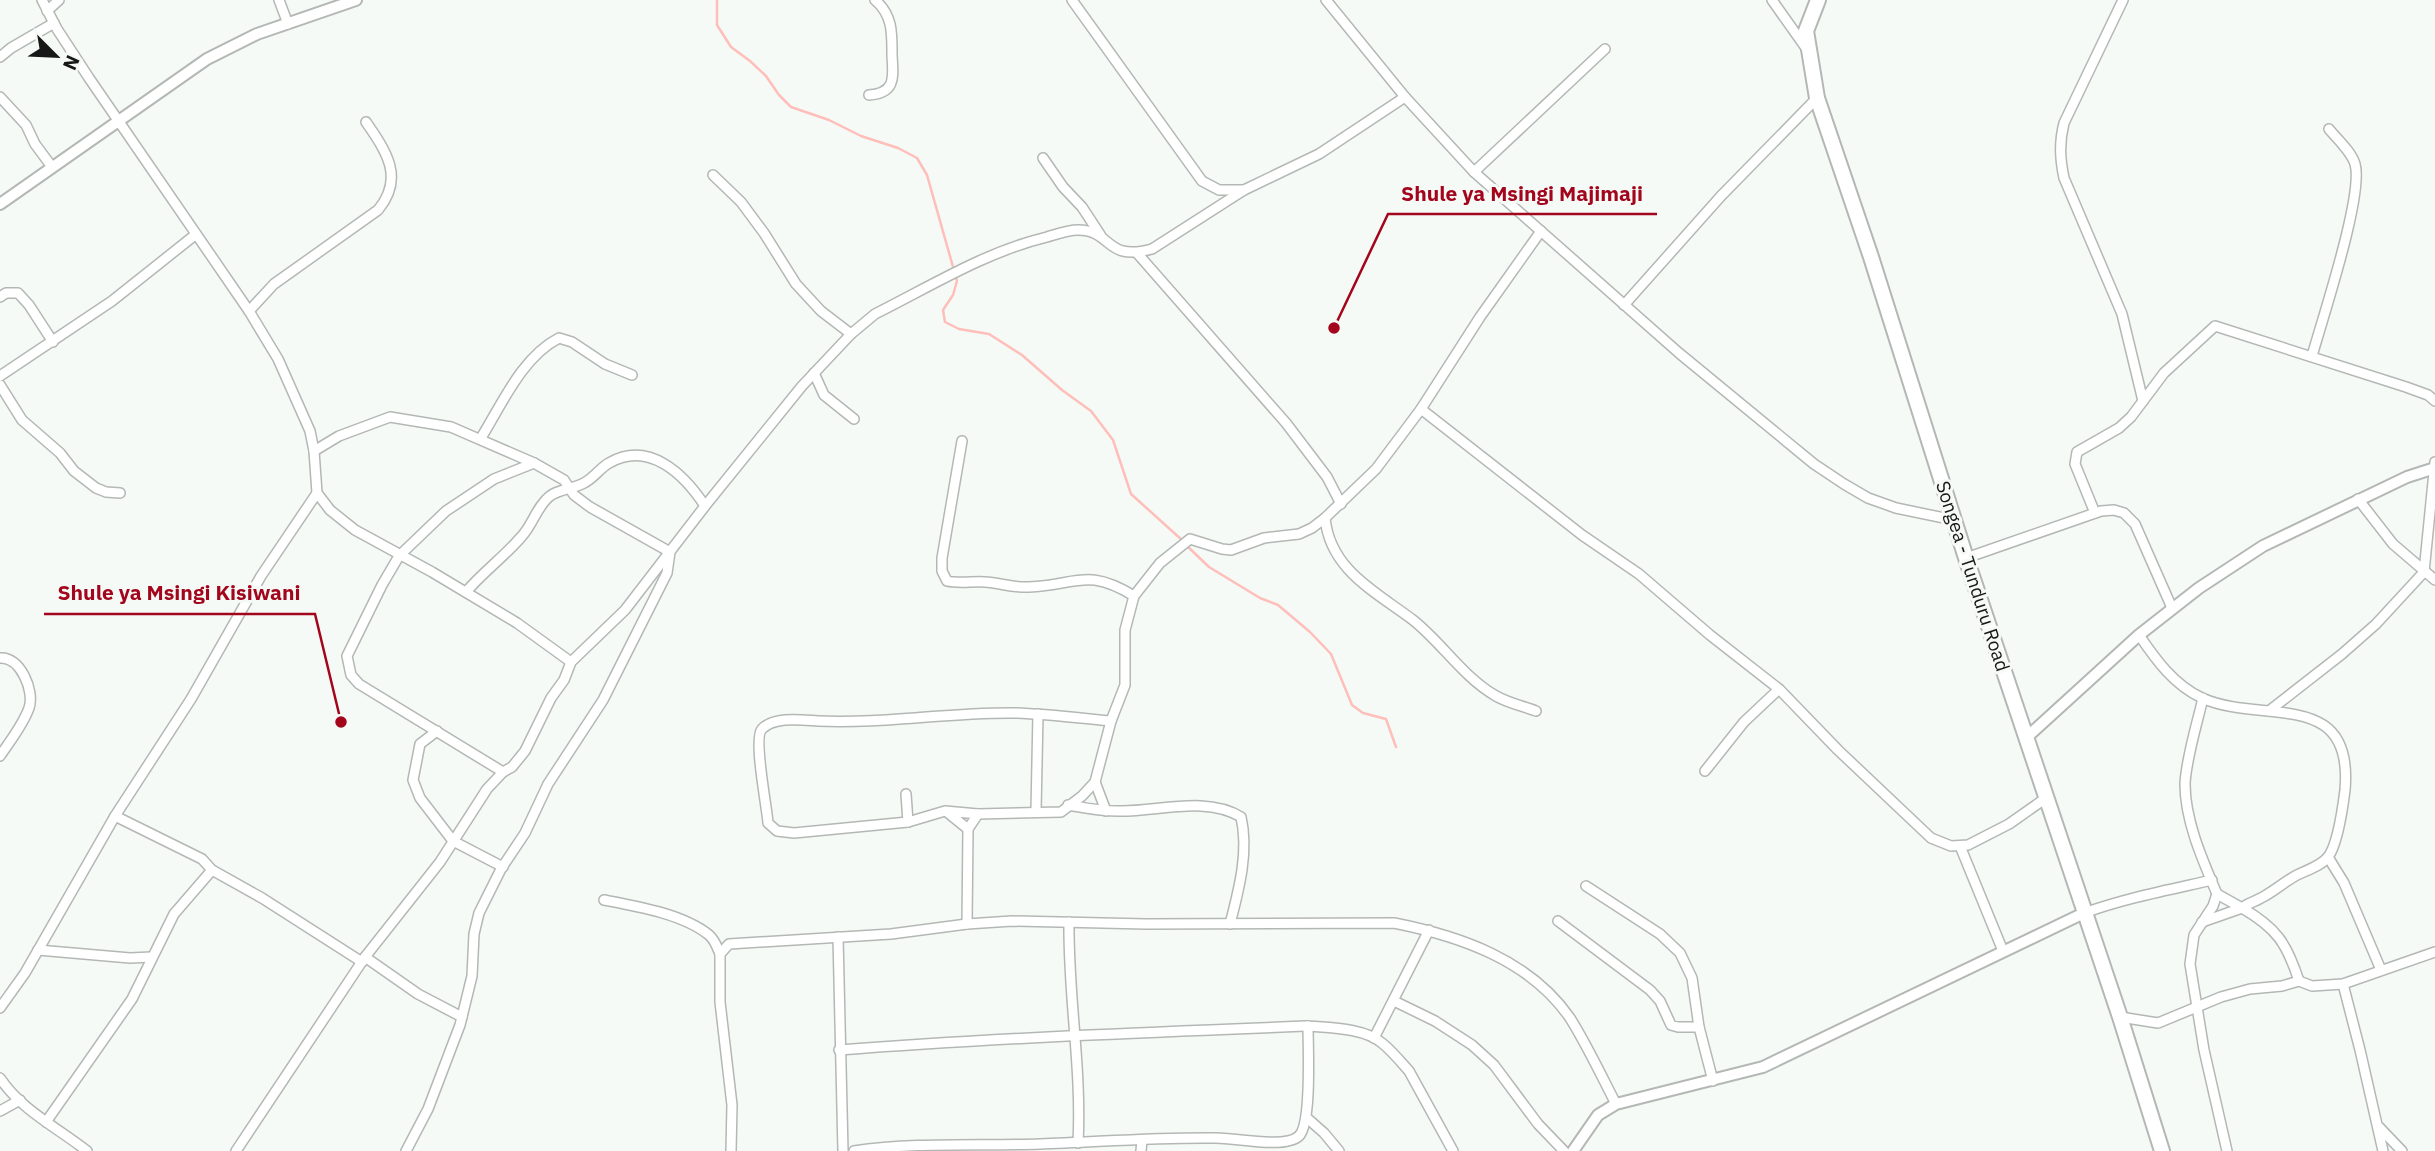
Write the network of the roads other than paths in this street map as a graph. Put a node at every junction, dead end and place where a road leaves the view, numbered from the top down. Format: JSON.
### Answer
{"nodes":[{"id":1,"x":42,"y":0,"type":"edge"},
{"id":2,"x":59,"y":0,"type":"edge"},
{"id":3,"x":279,"y":0,"type":"edge"},
{"id":4,"x":356,"y":0,"type":"edge"},
{"id":5,"x":875,"y":0,"type":"edge"},
{"id":6,"x":1072,"y":0,"type":"edge"},
{"id":7,"x":1326,"y":0,"type":"edge"},
{"id":8,"x":1772,"y":0,"type":"edge"},
{"id":9,"x":1818,"y":0,"type":"edge"},
{"id":10,"x":2123,"y":0,"type":"edge"},
{"id":11,"x":47,"y":10,"type":"junction"},
{"id":12,"x":54,"y":23,"type":"junction"},
{"id":13,"x":288,"y":24,"type":"junction"},
{"id":14,"x":1605,"y":50,"type":"dead end"},
{"id":15,"x":1809,"y":52,"type":"junction"},
{"id":16,"x":0,"y":57,"type":"edge"},
{"id":17,"x":869,"y":95,"type":"dead end"},
{"id":18,"x":0,"y":97,"type":"edge"},
{"id":19,"x":1405,"y":97,"type":"junction"},
{"id":20,"x":1817,"y":98,"type":"junction"},
{"id":21,"x":118,"y":120,"type":"junction"},
{"id":22,"x":366,"y":122,"type":"dead end"},
{"id":23,"x":2329,"y":129,"type":"dead end"},
{"id":24,"x":1043,"y":158,"type":"dead end"},
{"id":25,"x":52,"y":167,"type":"junction"},
{"id":26,"x":1474,"y":172,"type":"junction"},
{"id":27,"x":713,"y":175,"type":"dead end"},
{"id":28,"x":1244,"y":190,"type":"junction"},
{"id":29,"x":0,"y":204,"type":"edge"},
{"id":30,"x":1541,"y":231,"type":"junction"},
{"id":31,"x":195,"y":235,"type":"junction"},
{"id":32,"x":1102,"y":237,"type":"junction"},
{"id":33,"x":1137,"y":253,"type":"junction"},
{"id":34,"x":0,"y":297,"type":"edge"},
{"id":35,"x":1624,"y":305,"type":"junction"},
{"id":36,"x":249,"y":311,"type":"junction"},
{"id":37,"x":851,"y":334,"type":"junction"},
{"id":38,"x":53,"y":342,"type":"junction"},
{"id":39,"x":2312,"y":356,"type":"junction"},
{"id":40,"x":814,"y":373,"type":"junction"},
{"id":41,"x":632,"y":375,"type":"dead end"},
{"id":42,"x":0,"y":376,"type":"edge"},
{"id":43,"x":0,"y":384,"type":"edge"},
{"id":44,"x":2143,"y":401,"type":"junction"},
{"id":45,"x":2435,"y":401,"type":"edge"},
{"id":46,"x":1421,"y":409,"type":"junction"},
{"id":47,"x":854,"y":419,"type":"dead end"},
{"id":48,"x":481,"y":438,"type":"junction"},
{"id":49,"x":962,"y":440,"type":"dead end"},
{"id":50,"x":314,"y":451,"type":"junction"},
{"id":51,"x":534,"y":463,"type":"junction"},
{"id":52,"x":2434,"y":466,"type":"edge"},
{"id":53,"x":570,"y":489,"type":"junction"},
{"id":54,"x":120,"y":493,"type":"dead end"},
{"id":55,"x":317,"y":493,"type":"junction"},
{"id":56,"x":2358,"y":499,"type":"junction"},
{"id":57,"x":1341,"y":504,"type":"junction"},
{"id":58,"x":705,"y":506,"type":"junction"},
{"id":59,"x":2095,"y":513,"type":"junction"},
{"id":60,"x":1325,"y":518,"type":"junction"},
{"id":61,"x":1954,"y":520,"type":"junction"},
{"id":62,"x":670,"y":552,"type":"junction"},
{"id":63,"x":399,"y":556,"type":"junction"},
{"id":64,"x":1966,"y":558,"type":"junction"},
{"id":65,"x":2424,"y":572,"type":"junction"},
{"id":66,"x":2435,"y":580,"type":"edge"},
{"id":67,"x":466,"y":592,"type":"junction"},
{"id":68,"x":1134,"y":596,"type":"junction"},
{"id":69,"x":2172,"y":608,"type":"junction"},
{"id":70,"x":2139,"y":635,"type":"junction"},
{"id":71,"x":0,"y":657,"type":"edge"},
{"id":72,"x":570,"y":662,"type":"junction"},
{"id":73,"x":1779,"y":689,"type":"junction"},
{"id":74,"x":2203,"y":698,"type":"junction"},
{"id":75,"x":1536,"y":711,"type":"dead end"},
{"id":76,"x":2269,"y":711,"type":"junction"},
{"id":77,"x":1038,"y":714,"type":"junction"},
{"id":78,"x":1111,"y":721,"type":"junction"},
{"id":79,"x":437,"y":731,"type":"junction"},
{"id":80,"x":2027,"y":737,"type":"junction"},
{"id":81,"x":0,"y":756,"type":"edge"},
{"id":82,"x":1705,"y":771,"type":"dead end"},
{"id":83,"x":503,"y":772,"type":"junction"},
{"id":84,"x":1095,"y":782,"type":"junction"},
{"id":85,"x":906,"y":794,"type":"dead end"},
{"id":86,"x":2046,"y":798,"type":"junction"},
{"id":87,"x":1068,"y":805,"type":"junction"},
{"id":88,"x":945,"y":811,"type":"junction"},
{"id":89,"x":1036,"y":811,"type":"junction"},
{"id":90,"x":1106,"y":811,"type":"junction"},
{"id":91,"x":978,"y":814,"type":"junction"},
{"id":92,"x":115,"y":816,"type":"junction"},
{"id":93,"x":908,"y":822,"type":"junction"},
{"id":94,"x":968,"y":830,"type":"junction"},
{"id":95,"x":453,"y":841,"type":"junction"},
{"id":96,"x":1960,"y":846,"type":"junction"},
{"id":97,"x":2328,"y":857,"type":"junction"},
{"id":98,"x":503,"y":867,"type":"junction"},
{"id":99,"x":212,"y":870,"type":"junction"},
{"id":100,"x":2212,"y":880,"type":"junction"},
{"id":101,"x":1586,"y":886,"type":"dead end"},
{"id":102,"x":2217,"y":894,"type":"junction"},
{"id":103,"x":604,"y":900,"type":"dead end"},
{"id":104,"x":2242,"y":908,"type":"junction"},
{"id":105,"x":2084,"y":914,"type":"junction"},
{"id":106,"x":1558,"y":921,"type":"dead end"},
{"id":107,"x":1069,"y":922,"type":"junction"},
{"id":108,"x":2202,"y":922,"type":"junction"},
{"id":109,"x":1230,"y":923,"type":"junction"},
{"id":110,"x":967,"y":924,"type":"junction"},
{"id":111,"x":1429,"y":930,"type":"junction"},
{"id":112,"x":838,"y":937,"type":"junction"},
{"id":113,"x":38,"y":950,"type":"junction"},
{"id":114,"x":2003,"y":951,"type":"junction"},
{"id":115,"x":2435,"y":952,"type":"edge"},
{"id":116,"x":720,"y":954,"type":"junction"},
{"id":117,"x":152,"y":957,"type":"junction"},
{"id":118,"x":363,"y":959,"type":"junction"},
{"id":119,"x":2381,"y":970,"type":"junction"},
{"id":120,"x":2299,"y":981,"type":"junction"},
{"id":121,"x":2343,"y":984,"type":"junction"},
{"id":122,"x":1394,"y":1001,"type":"junction"},
{"id":123,"x":2199,"y":1007,"type":"junction"},
{"id":124,"x":0,"y":1008,"type":"edge"},
{"id":125,"x":462,"y":1017,"type":"junction"},
{"id":126,"x":2120,"y":1017,"type":"junction"},
{"id":127,"x":1308,"y":1026,"type":"junction"},
{"id":128,"x":1699,"y":1027,"type":"junction"},
{"id":129,"x":1073,"y":1037,"type":"junction"},
{"id":130,"x":1374,"y":1038,"type":"junction"},
{"id":131,"x":839,"y":1050,"type":"junction"},
{"id":132,"x":0,"y":1078,"type":"edge"},
{"id":133,"x":1713,"y":1081,"type":"junction"},
{"id":134,"x":20,"y":1100,"type":"junction"},
{"id":135,"x":1616,"y":1104,"type":"junction"},
{"id":136,"x":0,"y":1111,"type":"edge"},
{"id":137,"x":1307,"y":1118,"type":"junction"},
{"id":138,"x":46,"y":1122,"type":"junction"},
{"id":139,"x":2379,"y":1127,"type":"junction"},
{"id":140,"x":1142,"y":1140,"type":"junction"},
{"id":141,"x":1078,"y":1143,"type":"junction"},
{"id":142,"x":1038,"y":1148,"type":"edge"},
{"id":143,"x":87,"y":1151,"type":"edge"},
{"id":144,"x":236,"y":1151,"type":"edge"},
{"id":145,"x":406,"y":1151,"type":"edge"},
{"id":146,"x":731,"y":1151,"type":"edge"},
{"id":147,"x":843,"y":1151,"type":"edge"},
{"id":148,"x":854,"y":1151,"type":"edge"},
{"id":149,"x":1140,"y":1151,"type":"edge"},
{"id":150,"x":1339,"y":1151,"type":"edge"},
{"id":151,"x":1452,"y":1151,"type":"edge"},
{"id":152,"x":1564,"y":1151,"type":"edge"},
{"id":153,"x":1573,"y":1151,"type":"edge"},
{"id":154,"x":2162,"y":1151,"type":"edge"},
{"id":155,"x":2227,"y":1151,"type":"edge"},
{"id":156,"x":2383,"y":1151,"type":"edge"},
{"id":157,"x":2402,"y":1151,"type":"edge"}],
"edges":[{"from":1,"to":11,"type":"street"},
{"from":2,"to":11,"type":"street"},
{"from":3,"to":13,"type":"street"},
{"from":4,"to":13,"type":"street"},
{"from":5,"to":17,"type":"street"},
{"from":6,"to":28,"type":"street"},
{"from":7,"to":19,"type":"street"},
{"from":8,"to":15,"type":"street"},
{"from":9,"to":15,"type":"highway","name":"Songea - Tunduru Road"},
{"from":10,"to":44,"type":"street"},
{"from":11,"to":12,"type":"street"},
{"from":12,"to":16,"type":"street"},
{"from":12,"to":21,"type":"street"},
{"from":13,"to":21,"type":"street"},
{"from":14,"to":26,"type":"street"},
{"from":15,"to":20,"type":"highway","name":"Songea - Tunduru Road"},
{"from":18,"to":25,"type":"street"},
{"from":19,"to":26,"type":"street"},
{"from":19,"to":28,"type":"street"},
{"from":20,"to":35,"type":"street"},
{"from":20,"to":61,"type":"highway","name":"Songea - Tunduru Road"},
{"from":21,"to":25,"type":"street"},
{"from":21,"to":31,"type":"street"},
{"from":22,"to":36,"type":"street"},
{"from":23,"to":39,"type":"street"},
{"from":24,"to":32,"type":"street"},
{"from":25,"to":29,"type":"street"},
{"from":26,"to":30,"type":"street"},
{"from":27,"to":37,"type":"street"},
{"from":28,"to":33,"type":"street"},
{"from":30,"to":35,"type":"street"},
{"from":30,"to":46,"type":"street"},
{"from":31,"to":36,"type":"street"},
{"from":31,"to":38,"type":"street"},
{"from":32,"to":33,"type":"street"},
{"from":32,"to":37,"type":"street"},
{"from":33,"to":57,"type":"street"},
{"from":34,"to":38,"type":"street"},
{"from":35,"to":61,"type":"street"},
{"from":36,"to":50,"type":"street"},
{"from":37,"to":40,"type":"street"},
{"from":38,"to":42,"type":"street"},
{"from":39,"to":44,"type":"street"},
{"from":39,"to":45,"type":"street"},
{"from":40,"to":47,"type":"street"},
{"from":40,"to":58,"type":"street"},
{"from":41,"to":48,"type":"street"},
{"from":43,"to":54,"type":"street"},
{"from":44,"to":59,"type":"street"},
{"from":46,"to":57,"type":"street"},
{"from":46,"to":73,"type":"street"},
{"from":48,"to":50,"type":"street"},
{"from":48,"to":51,"type":"street"},
{"from":49,"to":68,"type":"street"},
{"from":50,"to":55,"type":"street"},
{"from":51,"to":53,"type":"street"},
{"from":51,"to":63,"type":"street"},
{"from":52,"to":56,"type":"street"},
{"from":52,"to":65,"type":"street"},
{"from":53,"to":58,"type":"street"},
{"from":53,"to":62,"type":"street"},
{"from":53,"to":67,"type":"street"},
{"from":55,"to":63,"type":"street"},
{"from":55,"to":92,"type":"street"},
{"from":56,"to":65,"type":"street"},
{"from":56,"to":69,"type":"street"},
{"from":57,"to":60,"type":"street"},
{"from":58,"to":62,"type":"street"},
{"from":59,"to":64,"type":"street"},
{"from":59,"to":69,"type":"street"},
{"from":60,"to":68,"type":"street"},
{"from":60,"to":75,"type":"street"},
{"from":61,"to":64,"type":"highway","name":"Songea - Tunduru Road"},
{"from":62,"to":72,"type":"street"},
{"from":62,"to":98,"type":"street"},
{"from":63,"to":67,"type":"street"},
{"from":63,"to":79,"type":"street"},
{"from":64,"to":80,"type":"highway","name":"Songea - Tunduru Road"},
{"from":65,"to":66,"type":"street"},
{"from":65,"to":76,"type":"street"},
{"from":67,"to":72,"type":"street"},
{"from":68,"to":78,"type":"street"},
{"from":69,"to":70,"type":"street"},
{"from":70,"to":74,"type":"street"},
{"from":70,"to":80,"type":"street"},
{"from":71,"to":81,"type":"street"},
{"from":72,"to":83,"type":"street"},
{"from":73,"to":82,"type":"street"},
{"from":73,"to":96,"type":"street"},
{"from":74,"to":76,"type":"street"},
{"from":74,"to":100,"type":"street"},
{"from":76,"to":97,"type":"street"},
{"from":77,"to":78,"type":"street"},
{"from":77,"to":89,"type":"street"},
{"from":77,"to":93,"type":"street"},
{"from":78,"to":84,"type":"street"},
{"from":79,"to":83,"type":"street"},
{"from":79,"to":95,"type":"street"},
{"from":80,"to":86,"type":"highway","name":"Songea - Tunduru Road"},
{"from":83,"to":95,"type":"street"},
{"from":84,"to":87,"type":"street"},
{"from":84,"to":90,"type":"street"},
{"from":85,"to":93,"type":"street"},
{"from":86,"to":96,"type":"street"},
{"from":86,"to":105,"type":"highway","name":"Songea - Tunduru Road"},
{"from":87,"to":89,"type":"street"},
{"from":87,"to":90,"type":"street"},
{"from":88,"to":91,"type":"street"},
{"from":88,"to":93,"type":"street"},
{"from":88,"to":94,"type":"street"},
{"from":89,"to":91,"type":"street"},
{"from":90,"to":109,"type":"street"},
{"from":91,"to":94,"type":"street"},
{"from":92,"to":99,"type":"street"},
{"from":92,"to":113,"type":"street"},
{"from":94,"to":110,"type":"street"},
{"from":95,"to":98,"type":"street"},
{"from":95,"to":118,"type":"street"},
{"from":96,"to":114,"type":"street"},
{"from":97,"to":104,"type":"street"},
{"from":97,"to":119,"type":"street"},
{"from":98,"to":125,"type":"street"},
{"from":99,"to":117,"type":"street"},
{"from":99,"to":118,"type":"street"},
{"from":100,"to":102,"type":"street"},
{"from":100,"to":105,"type":"street"},
{"from":101,"to":128,"type":"street"},
{"from":102,"to":104,"type":"street"},
{"from":102,"to":108,"type":"street"},
{"from":103,"to":116,"type":"street"},
{"from":104,"to":108,"type":"street"},
{"from":104,"to":120,"type":"street"},
{"from":105,"to":114,"type":"street"},
{"from":105,"to":126,"type":"highway","name":"Songea - Tunduru Road"},
{"from":106,"to":128,"type":"street"},
{"from":107,"to":109,"type":"street"},
{"from":107,"to":110,"type":"street"},
{"from":107,"to":129,"type":"street"},
{"from":108,"to":123,"type":"street"},
{"from":109,"to":111,"type":"street"},
{"from":110,"to":112,"type":"street"},
{"from":111,"to":122,"type":"street"},
{"from":111,"to":135,"type":"street"},
{"from":112,"to":116,"type":"street"},
{"from":112,"to":131,"type":"street"},
{"from":113,"to":117,"type":"street"},
{"from":113,"to":124,"type":"street"},
{"from":114,"to":133,"type":"street"},
{"from":115,"to":119,"type":"street"},
{"from":116,"to":146,"type":"street"},
{"from":117,"to":138,"type":"street"},
{"from":118,"to":125,"type":"street"},
{"from":118,"to":144,"type":"street"},
{"from":119,"to":121,"type":"street"},
{"from":120,"to":121,"type":"street"},
{"from":120,"to":123,"type":"street"},
{"from":121,"to":139,"type":"street"},
{"from":122,"to":130,"type":"street"},
{"from":122,"to":152,"type":"street"},
{"from":123,"to":126,"type":"street"},
{"from":123,"to":155,"type":"street"},
{"from":125,"to":145,"type":"street"},
{"from":126,"to":154,"type":"highway","name":"Songea - Tunduru Road"},
{"from":127,"to":129,"type":"street"},
{"from":127,"to":130,"type":"street"},
{"from":127,"to":137,"type":"street"},
{"from":128,"to":133,"type":"street"},
{"from":129,"to":131,"type":"street"},
{"from":129,"to":141,"type":"street"},
{"from":130,"to":151,"type":"street"},
{"from":131,"to":147,"type":"street"},
{"from":132,"to":134,"type":"street"},
{"from":133,"to":135,"type":"street"},
{"from":134,"to":136,"type":"street"},
{"from":134,"to":138,"type":"street"},
{"from":135,"to":153,"type":"street"},
{"from":137,"to":140,"type":"street"},
{"from":137,"to":150,"type":"street"},
{"from":138,"to":143,"type":"street"},
{"from":139,"to":156,"type":"street"},
{"from":139,"to":157,"type":"street"},
{"from":140,"to":141,"type":"street"},
{"from":140,"to":149,"type":"street"},
{"from":141,"to":142,"type":"street"},
{"from":142,"to":148,"type":"street"}]}
